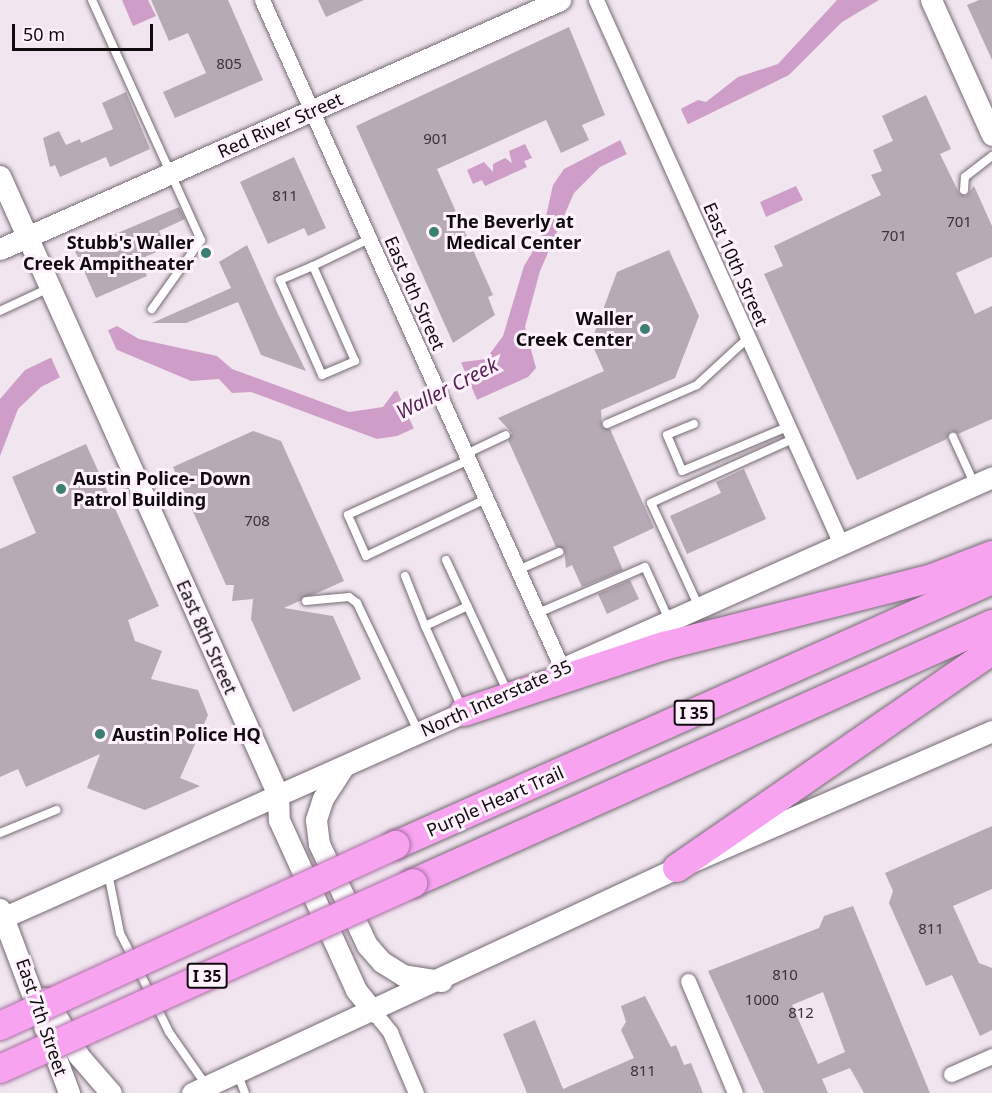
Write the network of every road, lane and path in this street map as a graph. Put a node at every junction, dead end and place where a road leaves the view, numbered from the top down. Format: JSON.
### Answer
{"nodes":[{"id":1,"x":92,"y":0,"type":"edge"},
{"id":2,"x":262,"y":0,"type":"edge"},
{"id":3,"x":560,"y":0,"type":"edge"},
{"id":4,"x":596,"y":0,"type":"edge"},
{"id":5,"x":931,"y":0,"type":"edge"},
{"id":6,"x":312,"y":110,"type":"junction"},
{"id":7,"x":992,"y":135,"type":"edge"},
{"id":8,"x":992,"y":156,"type":"edge"},
{"id":9,"x":169,"y":174,"type":"junction"},
{"id":10,"x":0,"y":176,"type":"edge"},
{"id":11,"x":964,"y":190,"type":"dead end"},
{"id":12,"x":28,"y":237,"type":"junction"},
{"id":13,"x":369,"y":239,"type":"junction"},
{"id":14,"x":0,"y":249,"type":"edge"},
{"id":15,"x":313,"y":266,"type":"junction"},
{"id":16,"x":50,"y":287,"type":"junction"},
{"id":17,"x":152,"y":309,"type":"dead end"},
{"id":18,"x":0,"y":311,"type":"edge"},
{"id":19,"x":748,"y":338,"type":"junction"},
{"id":20,"x":607,"y":424,"type":"dead end"},
{"id":21,"x":694,"y":424,"type":"dead end"},
{"id":22,"x":790,"y":433,"type":"junction"},
{"id":23,"x":506,"y":435,"type":"dead end"},
{"id":24,"x":952,"y":437,"type":"dead end"},
{"id":25,"x":467,"y":457,"type":"junction"},
{"id":26,"x":983,"y":481,"type":"edge"},
{"id":27,"x":486,"y":499,"type":"junction"},
{"id":28,"x":841,"y":544,"type":"junction"},
{"id":29,"x":559,"y":552,"type":"dead end"},
{"id":30,"x":992,"y":555,"type":"edge"},
{"id":31,"x":446,"y":560,"type":"dead end"},
{"id":32,"x":518,"y":570,"type":"junction"},
{"id":33,"x":405,"y":576,"type":"dead end"},
{"id":34,"x":992,"y":580,"type":"edge"},
{"id":35,"x":306,"y":601,"type":"dead end"},
{"id":36,"x":468,"y":606,"type":"junction"},
{"id":37,"x":699,"y":608,"type":"junction"},
{"id":38,"x":538,"y":613,"type":"junction"},
{"id":39,"x":669,"y":621,"type":"junction"},
{"id":40,"x":992,"y":624,"type":"edge"},
{"id":41,"x":425,"y":626,"type":"junction"},
{"id":42,"x":992,"y":651,"type":"edge"},
{"id":43,"x":562,"y":668,"type":"junction"},
{"id":44,"x":507,"y":693,"type":"junction"},
{"id":45,"x":464,"y":712,"type":"junction"},
{"id":46,"x":992,"y":731,"type":"edge"},
{"id":47,"x":418,"y":733,"type":"junction"},
{"id":48,"x":344,"y":766,"type":"junction"},
{"id":49,"x":278,"y":795,"type":"junction"},
{"id":50,"x":56,"y":810,"type":"dead end"},
{"id":51,"x":0,"y":833,"type":"edge"},
{"id":52,"x":677,"y":868,"type":"junction"},
{"id":53,"x":107,"y":871,"type":"junction"},
{"id":54,"x":1,"y":915,"type":"edge"},
{"id":55,"x":19,"y":950,"type":"junction"},
{"id":56,"x":442,"y":981,"type":"junction"},
{"id":57,"x":688,"y":981,"type":"dead end"},
{"id":58,"x":374,"y":1012,"type":"junction"},
{"id":59,"x":0,"y":1026,"type":"edge"},
{"id":60,"x":992,"y":1056,"type":"edge"},
{"id":61,"x":0,"y":1069,"type":"edge"},
{"id":62,"x":951,"y":1074,"type":"dead end"},
{"id":63,"x":241,"y":1083,"type":"edge"},
{"id":64,"x":197,"y":1091,"type":"edge"},
{"id":65,"x":69,"y":1093,"type":"edge"},
{"id":66,"x":111,"y":1093,"type":"edge"},
{"id":67,"x":416,"y":1093,"type":"edge"},
{"id":68,"x":735,"y":1093,"type":"edge"}],
"edges":[{"from":1,"to":9,"type":"lane"},
{"from":2,"to":6,"type":"street","name":"East 9th Street"},
{"from":3,"to":6,"type":"main road","name":"Red River Street"},
{"from":4,"to":19,"type":"street","name":"East 10th Street"},
{"from":5,"to":7,"type":"main road"},
{"from":6,"to":9,"type":"main road","name":"Red River Street"},
{"from":6,"to":13,"type":"street","name":"East 9th Street"},
{"from":8,"to":11,"type":"lane"},
{"from":9,"to":12,"type":"main road","name":"Red River Street"},
{"from":9,"to":17,"type":"lane"},
{"from":10,"to":12,"type":"main road","name":"East 8th Street"},
{"from":12,"to":14,"type":"main road","name":"Red River Street"},
{"from":12,"to":16,"type":"main road","name":"East 8th Street"},
{"from":13,"to":15,"type":"lane"},
{"from":13,"to":25,"type":"street","name":"East 9th Street"},
{"from":15,"to":15,"type":"lane"},
{"from":16,"to":18,"type":"lane"},
{"from":16,"to":49,"type":"main road","name":"East 8th Street"},
{"from":19,"to":20,"type":"lane"},
{"from":19,"to":22,"type":"street","name":"East 10th Street"},
{"from":21,"to":22,"type":"lane"},
{"from":22,"to":28,"type":"street","name":"East 10th Street"},
{"from":22,"to":37,"type":"lane"},
{"from":23,"to":25,"type":"lane"},
{"from":24,"to":26,"type":"lane"},
{"from":25,"to":27,"type":"street","name":"East 9th Street"},
{"from":25,"to":27,"type":"lane"},
{"from":26,"to":28,"type":"main road","name":"North Interstate 35"},
{"from":27,"to":32,"type":"street","name":"East 9th Street"},
{"from":28,"to":37,"type":"main road","name":"North Interstate 35"},
{"from":29,"to":32,"type":"lane"},
{"from":30,"to":45,"type":"highway"},
{"from":31,"to":36,"type":"lane"},
{"from":32,"to":38,"type":"street","name":"East 9th Street"},
{"from":33,"to":41,"type":"lane"},
{"from":34,"to":59,"type":"highway","name":"Purple Heart Trail","number":"I 35","bridge":true},
{"from":35,"to":47,"type":"lane"},
{"from":36,"to":41,"type":"lane"},
{"from":36,"to":44,"type":"lane"},
{"from":37,"to":39,"type":"main road","name":"North Interstate 35"},
{"from":38,"to":39,"type":"lane"},
{"from":38,"to":43,"type":"street","name":"East 9th Street"},
{"from":39,"to":43,"type":"main road","name":"North Interstate 35"},
{"from":40,"to":61,"type":"highway","number":"I 35","bridge":true},
{"from":41,"to":45,"type":"lane"},
{"from":42,"to":52,"type":"highway"},
{"from":43,"to":44,"type":"main road","name":"North Interstate 35"},
{"from":44,"to":45,"type":"main road","name":"North Interstate 35"},
{"from":45,"to":47,"type":"main road","name":"North Interstate 35"},
{"from":46,"to":52,"type":"main road"},
{"from":47,"to":48,"type":"main road","name":"North Interstate 35"},
{"from":48,"to":49,"type":"main road","name":"North Interstate 35"},
{"from":48,"to":56,"type":"main road"},
{"from":49,"to":53,"type":"main road","name":"North Interstate 35"},
{"from":49,"to":58,"type":"main road","name":"East 8th Street"},
{"from":50,"to":51,"type":"lane"},
{"from":52,"to":56,"type":"main road"},
{"from":53,"to":54,"type":"main road","name":"North Interstate 35"},
{"from":53,"to":64,"type":"lane"},
{"from":54,"to":55,"type":"main road","name":"East 7th Street"},
{"from":55,"to":65,"type":"main road","name":"East 7th Street"},
{"from":55,"to":66,"type":"main road"},
{"from":56,"to":58,"type":"main road"},
{"from":57,"to":68,"type":"street"},
{"from":58,"to":63,"type":"main road"},
{"from":58,"to":67,"type":"street","name":"East 8th Street"},
{"from":60,"to":62,"type":"street"},
{"from":63,"to":64,"type":"main road"}]}
